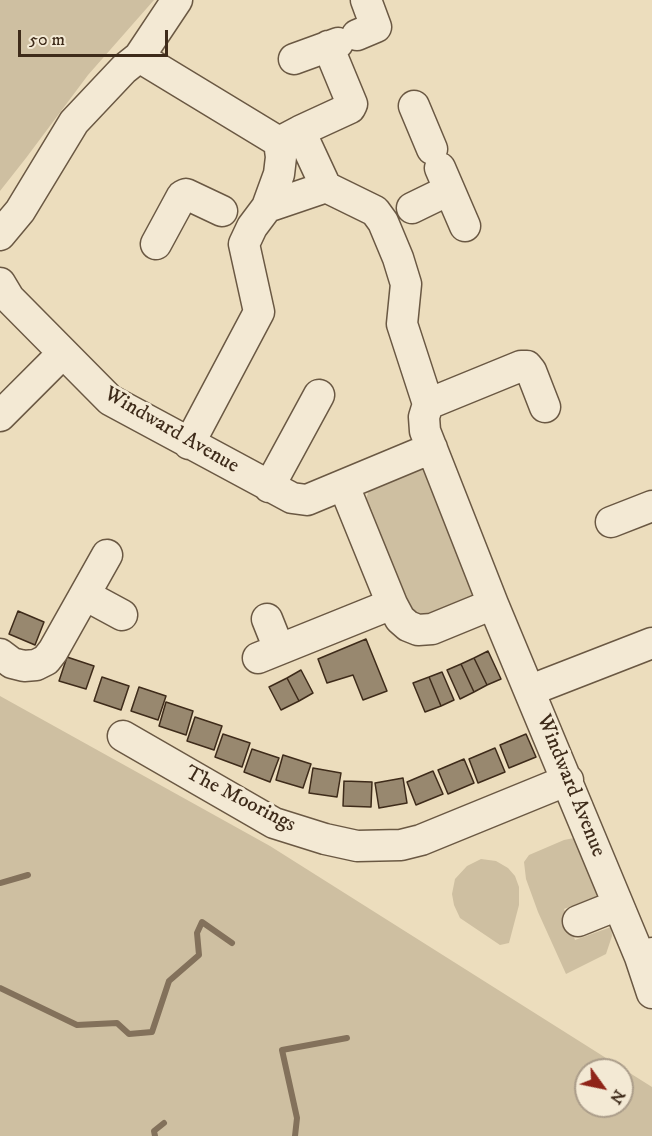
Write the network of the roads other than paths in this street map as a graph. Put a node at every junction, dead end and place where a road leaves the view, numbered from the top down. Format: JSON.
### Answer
{"nodes":[{"id":1,"x":177,"y":0,"type":"edge"},
{"id":2,"x":366,"y":0,"type":"edge"},
{"id":3,"x":341,"y":41,"type":"junction"},
{"id":4,"x":139,"y":57,"type":"junction"},
{"id":5,"x":294,"y":59,"type":"dead end"},
{"id":6,"x":414,"y":106,"type":"dead end"},
{"id":7,"x":290,"y":136,"type":"junction"},
{"id":8,"x":440,"y":169,"type":"junction"},
{"id":9,"x":326,"y":187,"type":"junction"},
{"id":10,"x":396,"y":216,"type":"junction"},
{"id":11,"x":245,"y":217,"type":"junction"},
{"id":12,"x":465,"y":226,"type":"dead end"},
{"id":13,"x":0,"y":235,"type":"edge"},
{"id":14,"x":156,"y":244,"type":"dead end"},
{"id":15,"x":0,"y":283,"type":"edge"},
{"id":16,"x":63,"y":353,"type":"junction"},
{"id":17,"x":319,"y":395,"type":"dead end"},
{"id":18,"x":428,"y":404,"type":"junction"},
{"id":19,"x":545,"y":407,"type":"dead end"},
{"id":20,"x":0,"y":416,"type":"edge"},
{"id":21,"x":189,"y":444,"type":"junction"},
{"id":22,"x":432,"y":448,"type":"junction"},
{"id":23,"x":344,"y":486,"type":"junction"},
{"id":24,"x":269,"y":487,"type":"junction"},
{"id":25,"x":652,"y":506,"type":"edge"},
{"id":26,"x":611,"y":522,"type":"dead end"},
{"id":27,"x":107,"y":555,"type":"dead end"},
{"id":28,"x":85,"y":595,"type":"junction"},
{"id":29,"x":392,"y":604,"type":"junction"},
{"id":30,"x":494,"y":604,"type":"junction"},
{"id":31,"x":122,"y":615,"type":"dead end"},
{"id":32,"x":267,"y":619,"type":"dead end"},
{"id":33,"x":652,"y":643,"type":"edge"},
{"id":34,"x":0,"y":654,"type":"edge"},
{"id":35,"x":531,"y":690,"type":"junction"},
{"id":36,"x":123,"y":736,"type":"dead end"},
{"id":37,"x":568,"y":780,"type":"junction"},
{"id":38,"x":618,"y":905,"type":"junction"},
{"id":39,"x":578,"y":921,"type":"dead end"},
{"id":40,"x":646,"y":955,"type":"edge"},
{"id":41,"x":652,"y":993,"type":"edge"}],
"edges":[{"from":1,"to":4,"type":"street"},
{"from":2,"to":3,"type":"street"},
{"from":3,"to":5,"type":"street"},
{"from":3,"to":7,"type":"street"},
{"from":4,"to":7,"type":"street"},
{"from":4,"to":13,"type":"street"},
{"from":6,"to":8,"type":"street"},
{"from":7,"to":9,"type":"street"},
{"from":7,"to":11,"type":"street"},
{"from":8,"to":10,"type":"street"},
{"from":8,"to":12,"type":"street"},
{"from":9,"to":10,"type":"street"},
{"from":9,"to":11,"type":"street"},
{"from":10,"to":18,"type":"street"},
{"from":11,"to":14,"type":"street"},
{"from":11,"to":21,"type":"street"},
{"from":15,"to":16,"type":"street","name":"Windward Avenue"},
{"from":16,"to":20,"type":"street"},
{"from":16,"to":21,"type":"street","name":"Windward Avenue"},
{"from":17,"to":24,"type":"street"},
{"from":18,"to":19,"type":"street"},
{"from":18,"to":22,"type":"street"},
{"from":21,"to":24,"type":"street","name":"Windward Avenue"},
{"from":22,"to":23,"type":"street","name":"Windward Avenue"},
{"from":22,"to":30,"type":"street","name":"Windward Avenue"},
{"from":23,"to":24,"type":"street","name":"Windward Avenue"},
{"from":23,"to":29,"type":"street"},
{"from":25,"to":26,"type":"street"},
{"from":27,"to":28,"type":"street"},
{"from":28,"to":31,"type":"street"},
{"from":28,"to":34,"type":"street"},
{"from":29,"to":30,"type":"street"},
{"from":29,"to":32,"type":"street"},
{"from":30,"to":35,"type":"street","name":"Windward Avenue"},
{"from":33,"to":35,"type":"street"},
{"from":35,"to":37,"type":"street","name":"Windward Avenue"},
{"from":36,"to":37,"type":"street","name":"The Moorings"},
{"from":37,"to":38,"type":"street","name":"Windward Avenue"},
{"from":38,"to":39,"type":"street"},
{"from":38,"to":40,"type":"street","name":"Windward Avenue"},
{"from":40,"to":41,"type":"street","name":"Windward Avenue"}]}
